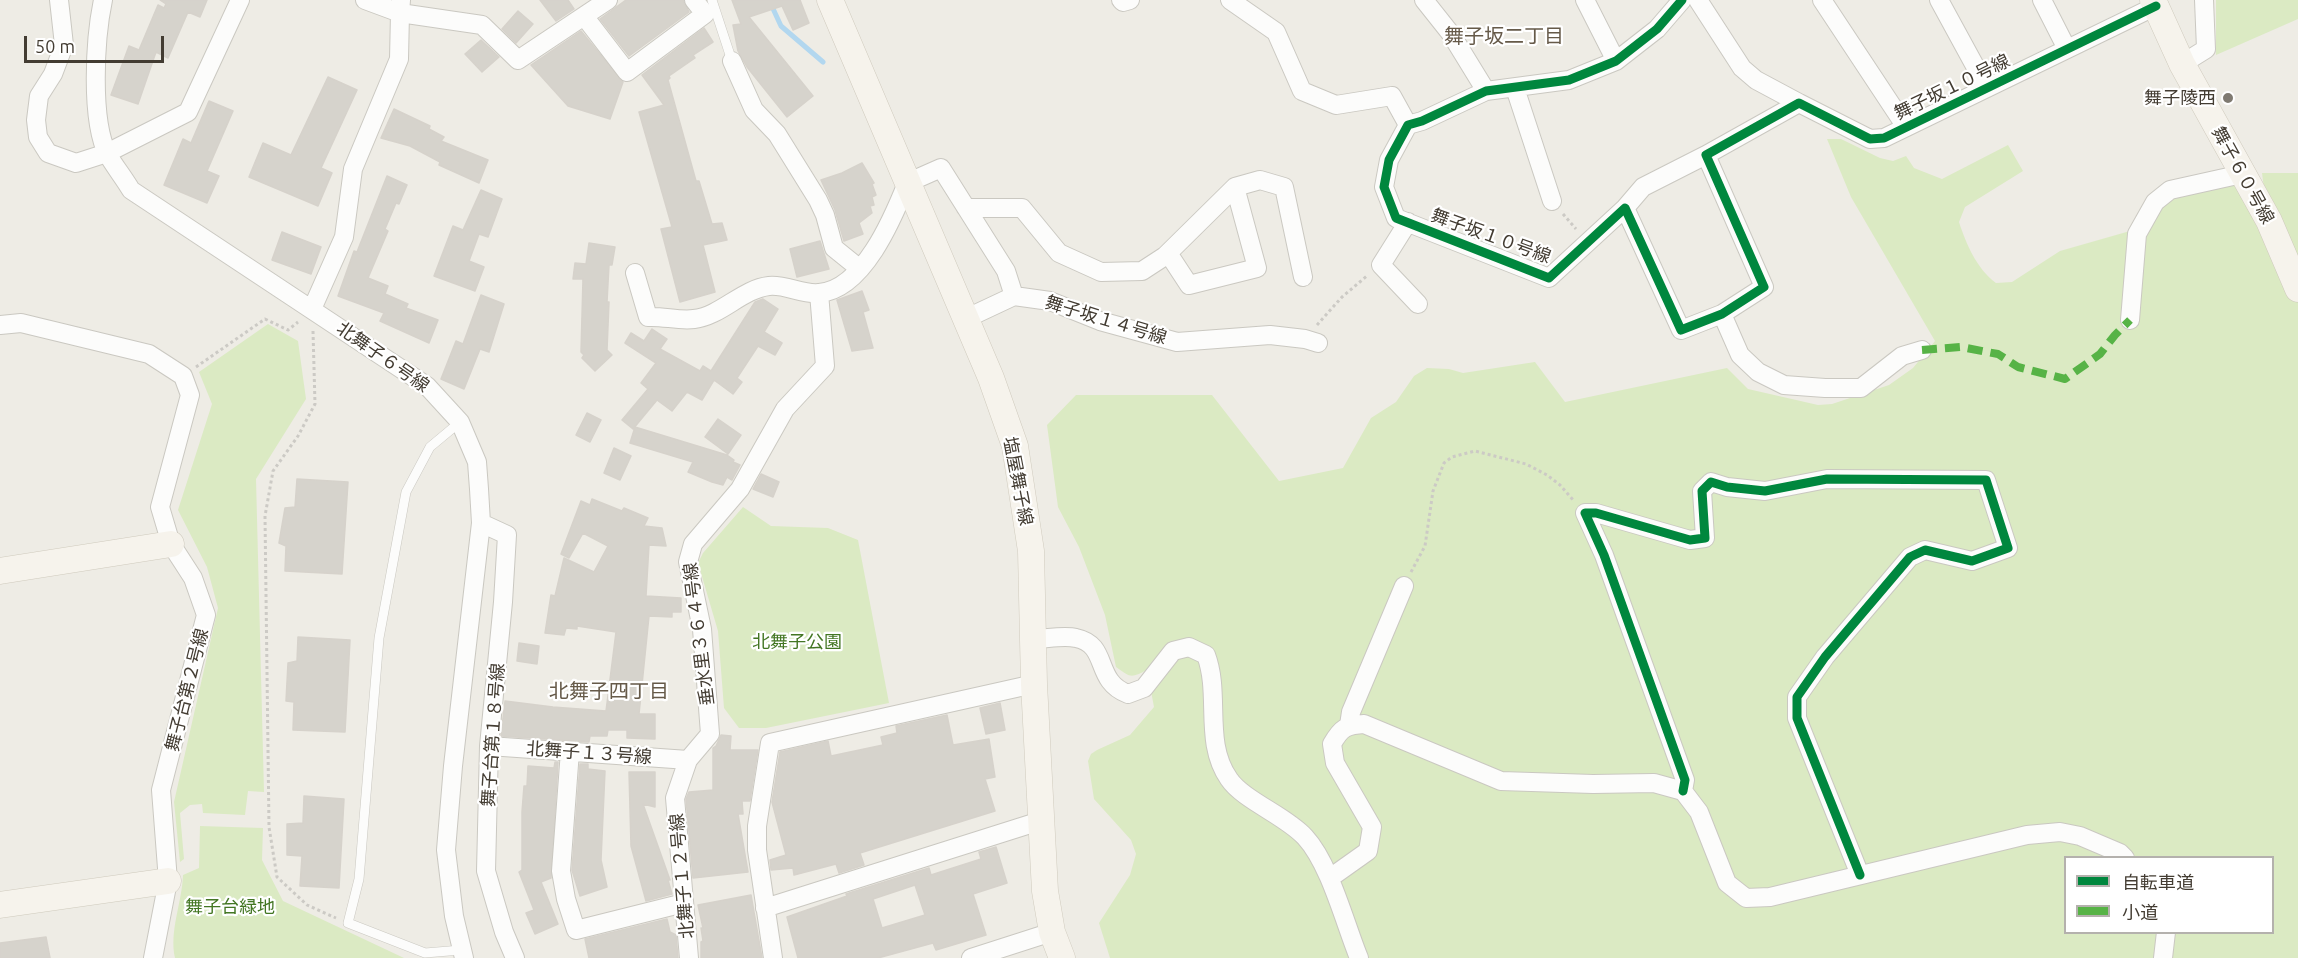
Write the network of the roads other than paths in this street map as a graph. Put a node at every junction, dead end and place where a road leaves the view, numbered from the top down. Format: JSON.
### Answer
{"nodes":[{"id":1,"x":59,"y":0,"type":"edge"},
{"id":2,"x":103,"y":0,"type":"edge"},
{"id":3,"x":240,"y":0,"type":"edge"},
{"id":4,"x":365,"y":0,"type":"edge"},
{"id":5,"x":608,"y":0,"type":"edge"},
{"id":6,"x":694,"y":0,"type":"edge"},
{"id":7,"x":712,"y":0,"type":"edge"},
{"id":8,"x":1121,"y":0,"type":"edge"},
{"id":9,"x":1130,"y":0,"type":"edge"},
{"id":10,"x":1230,"y":0,"type":"edge"},
{"id":11,"x":1424,"y":0,"type":"edge"},
{"id":12,"x":1585,"y":0,"type":"edge"},
{"id":13,"x":1682,"y":0,"type":"edge"},
{"id":14,"x":1698,"y":0,"type":"edge"},
{"id":15,"x":1822,"y":0,"type":"edge"},
{"id":16,"x":1939,"y":0,"type":"edge"},
{"id":17,"x":2042,"y":0,"type":"edge"},
{"id":18,"x":2204,"y":0,"type":"edge"},
{"id":19,"x":832,"y":1,"type":"edge"},
{"id":20,"x":2155,"y":3,"type":"edge"},
{"id":21,"x":401,"y":6,"type":"edge"},
{"id":22,"x":584,"y":16,"type":"junction"},
{"id":23,"x":2067,"y":50,"type":"junction"},
{"id":24,"x":732,"y":61,"type":"joint"},
{"id":25,"x":1616,"y":61,"type":"junction"},
{"id":26,"x":2182,"y":63,"type":"junction"},
{"id":27,"x":1515,"y":88,"type":"junction"},
{"id":28,"x":1988,"y":88,"type":"junction"},
{"id":29,"x":1486,"y":91,"type":"junction"},
{"id":30,"x":1798,"y":103,"type":"junction"},
{"id":31,"x":1408,"y":125,"type":"junction"},
{"id":32,"x":1906,"y":127,"type":"junction"},
{"id":33,"x":107,"y":153,"type":"junction"},
{"id":34,"x":1706,"y":155,"type":"junction"},
{"id":35,"x":2241,"y":174,"type":"junction"},
{"id":36,"x":907,"y":183,"type":"junction"},
{"id":37,"x":1235,"y":187,"type":"junction"},
{"id":38,"x":1552,"y":201,"type":"road end"},
{"id":39,"x":1625,"y":207,"type":"junction"},
{"id":40,"x":966,"y":208,"type":"junction"},
{"id":41,"x":1408,"y":222,"type":"junction"},
{"id":42,"x":1168,"y":253,"type":"junction"},
{"id":43,"x":861,"y":269,"type":"junction"},
{"id":44,"x":635,"y":273,"type":"dead end"},
{"id":45,"x":1303,"y":277,"type":"dead end"},
{"id":46,"x":2298,"y":289,"type":"edge"},
{"id":47,"x":819,"y":293,"type":"junction"},
{"id":48,"x":1014,"y":296,"type":"junction"},
{"id":49,"x":1418,"y":304,"type":"dead end"},
{"id":50,"x":312,"y":309,"type":"junction"},
{"id":51,"x":1722,"y":314,"type":"junction"},
{"id":52,"x":965,"y":319,"type":"junction"},
{"id":53,"x":2130,"y":320,"type":"dead end"},
{"id":54,"x":0,"y":325,"type":"edge"},
{"id":55,"x":1312,"y":341,"type":"road end"},
{"id":56,"x":1922,"y":350,"type":"dead end"},
{"id":57,"x":460,"y":422,"type":"junction"},
{"id":58,"x":481,"y":523,"type":"junction"},
{"id":59,"x":171,"y":544,"type":"junction"},
{"id":60,"x":0,"y":571,"type":"edge"},
{"id":61,"x":1404,"y":585,"type":"road end"},
{"id":62,"x":1033,"y":639,"type":"junction"},
{"id":63,"x":1034,"y":684,"type":"junction"},
{"id":64,"x":1349,"y":725,"type":"junction"},
{"id":65,"x":489,"y":746,"type":"junction"},
{"id":66,"x":570,"y":751,"type":"junction"},
{"id":67,"x":688,"y":760,"type":"junction"},
{"id":68,"x":1683,"y":792,"type":"junction"},
{"id":69,"x":1040,"y":821,"type":"junction"},
{"id":70,"x":2123,"y":856,"type":"edge"},
{"id":71,"x":1860,"y":875,"type":"junction"},
{"id":72,"x":1329,"y":878,"type":"junction"},
{"id":73,"x":168,"y":880,"type":"junction"},
{"id":74,"x":684,"y":903,"type":"junction"},
{"id":75,"x":0,"y":906,"type":"edge"},
{"id":76,"x":765,"y":908,"type":"junction"},
{"id":77,"x":1052,"y":932,"type":"junction"},
{"id":78,"x":2166,"y":934,"type":"edge"},
{"id":79,"x":462,"y":954,"type":"edge"},
{"id":80,"x":153,"y":958,"type":"edge"},
{"id":81,"x":515,"y":958,"type":"edge"},
{"id":82,"x":689,"y":958,"type":"edge"},
{"id":83,"x":773,"y":958,"type":"edge"},
{"id":84,"x":971,"y":958,"type":"edge"},
{"id":85,"x":1062,"y":958,"type":"edge"},
{"id":86,"x":1359,"y":958,"type":"edge"},
{"id":87,"x":2163,"y":958,"type":"edge"}],
"edges":[{"from":1,"to":33,"type":"street"},
{"from":2,"to":33,"type":"street","name":"北舞子６号線"},
{"from":3,"to":33,"type":"street"},
{"from":4,"to":21,"type":"street"},
{"from":5,"to":22,"type":"street"},
{"from":6,"to":22,"type":"street"},
{"from":7,"to":24,"type":"lane"},
{"from":8,"to":9,"type":"street"},
{"from":10,"to":31,"type":"street"},
{"from":11,"to":29,"type":"street"},
{"from":12,"to":25,"type":"street"},
{"from":13,"to":25,"type":"street"},
{"from":14,"to":30,"type":"street","name":"舞子坂１０号線"},
{"from":15,"to":32,"type":"street","name":"舞子坂１０号線"},
{"from":16,"to":28,"type":"street"},
{"from":17,"to":23,"type":"street"},
{"from":18,"to":26,"type":"street"},
{"from":19,"to":36,"type":"street","name":"塩屋舞子線"},
{"from":20,"to":23,"type":"street","name":"舞子坂１０号線"},
{"from":20,"to":26,"type":"street","name":"舞子６０号線"},
{"from":21,"to":22,"type":"street"},
{"from":21,"to":50,"type":"street"},
{"from":23,"to":28,"type":"street","name":"舞子坂１０号線"},
{"from":24,"to":43,"type":"street"},
{"from":25,"to":27,"type":"street"},
{"from":26,"to":35,"type":"street","name":"舞子６０号線"},
{"from":27,"to":29,"type":"street"},
{"from":27,"to":38,"type":"street"},
{"from":28,"to":32,"type":"street","name":"舞子坂１０号線"},
{"from":29,"to":31,"type":"street"},
{"from":30,"to":32,"type":"street","name":"舞子坂１０号線"},
{"from":30,"to":34,"type":"street"},
{"from":31,"to":41,"type":"street","name":"舞子坂１０号線"},
{"from":33,"to":50,"type":"street","name":"北舞子６号線"},
{"from":34,"to":39,"type":"street","name":"舞子坂１０号線"},
{"from":34,"to":51,"type":"street"},
{"from":35,"to":46,"type":"street","name":"舞子６０号線"},
{"from":35,"to":53,"type":"street"},
{"from":36,"to":40,"type":"street"},
{"from":36,"to":43,"type":"street"},
{"from":36,"to":52,"type":"street","name":"塩屋舞子線"},
{"from":37,"to":42,"type":"street"},
{"from":37,"to":42,"type":"street"},
{"from":37,"to":45,"type":"street"},
{"from":39,"to":41,"type":"street","name":"舞子坂１０号線"},
{"from":39,"to":51,"type":"street"},
{"from":40,"to":42,"type":"street"},
{"from":40,"to":48,"type":"street"},
{"from":41,"to":49,"type":"street"},
{"from":43,"to":47,"type":"street"},
{"from":44,"to":47,"type":"street"},
{"from":47,"to":67,"type":"street","name":"垂水里３６４号線"},
{"from":48,"to":52,"type":"street"},
{"from":48,"to":55,"type":"street","name":"舞子坂１４号線"},
{"from":50,"to":57,"type":"street","name":"北舞子６号線"},
{"from":51,"to":56,"type":"street"},
{"from":52,"to":62,"type":"street","name":"塩屋舞子線"},
{"from":54,"to":59,"type":"street","name":"舞子台第２号線"},
{"from":57,"to":58,"type":"street","name":"北舞子６号線"},
{"from":57,"to":79,"type":"lane"},
{"from":58,"to":65,"type":"street","name":"舞子台第１８号線"},
{"from":58,"to":79,"type":"street","name":"北舞子６号線"},
{"from":59,"to":60,"type":"street"},
{"from":59,"to":73,"type":"street","name":"舞子台第２号線"},
{"from":61,"to":64,"type":"street"},
{"from":62,"to":63,"type":"street","name":"塩屋舞子線"},
{"from":62,"to":72,"type":"street"},
{"from":63,"to":69,"type":"street","name":"塩屋舞子線"},
{"from":63,"to":76,"type":"street"},
{"from":64,"to":68,"type":"street"},
{"from":64,"to":72,"type":"street"},
{"from":65,"to":66,"type":"street","name":"北舞子１３号線"},
{"from":65,"to":81,"type":"street","name":"舞子台第１８号線"},
{"from":66,"to":67,"type":"street","name":"北舞子１３号線"},
{"from":66,"to":74,"type":"street"},
{"from":67,"to":74,"type":"street","name":"北舞子１２号線"},
{"from":68,"to":71,"type":"street"},
{"from":68,"to":71,"type":"street"},
{"from":69,"to":76,"type":"street"},
{"from":69,"to":77,"type":"street","name":"塩屋舞子線"},
{"from":70,"to":71,"type":"street"},
{"from":72,"to":86,"type":"street"},
{"from":73,"to":75,"type":"street"},
{"from":73,"to":80,"type":"street","name":"舞子台第２号線"},
{"from":74,"to":82,"type":"street","name":"北舞子１２号線"},
{"from":76,"to":83,"type":"street"},
{"from":77,"to":84,"type":"street"},
{"from":77,"to":85,"type":"street","name":"塩屋舞子線"},
{"from":78,"to":87,"type":"street"}]}
